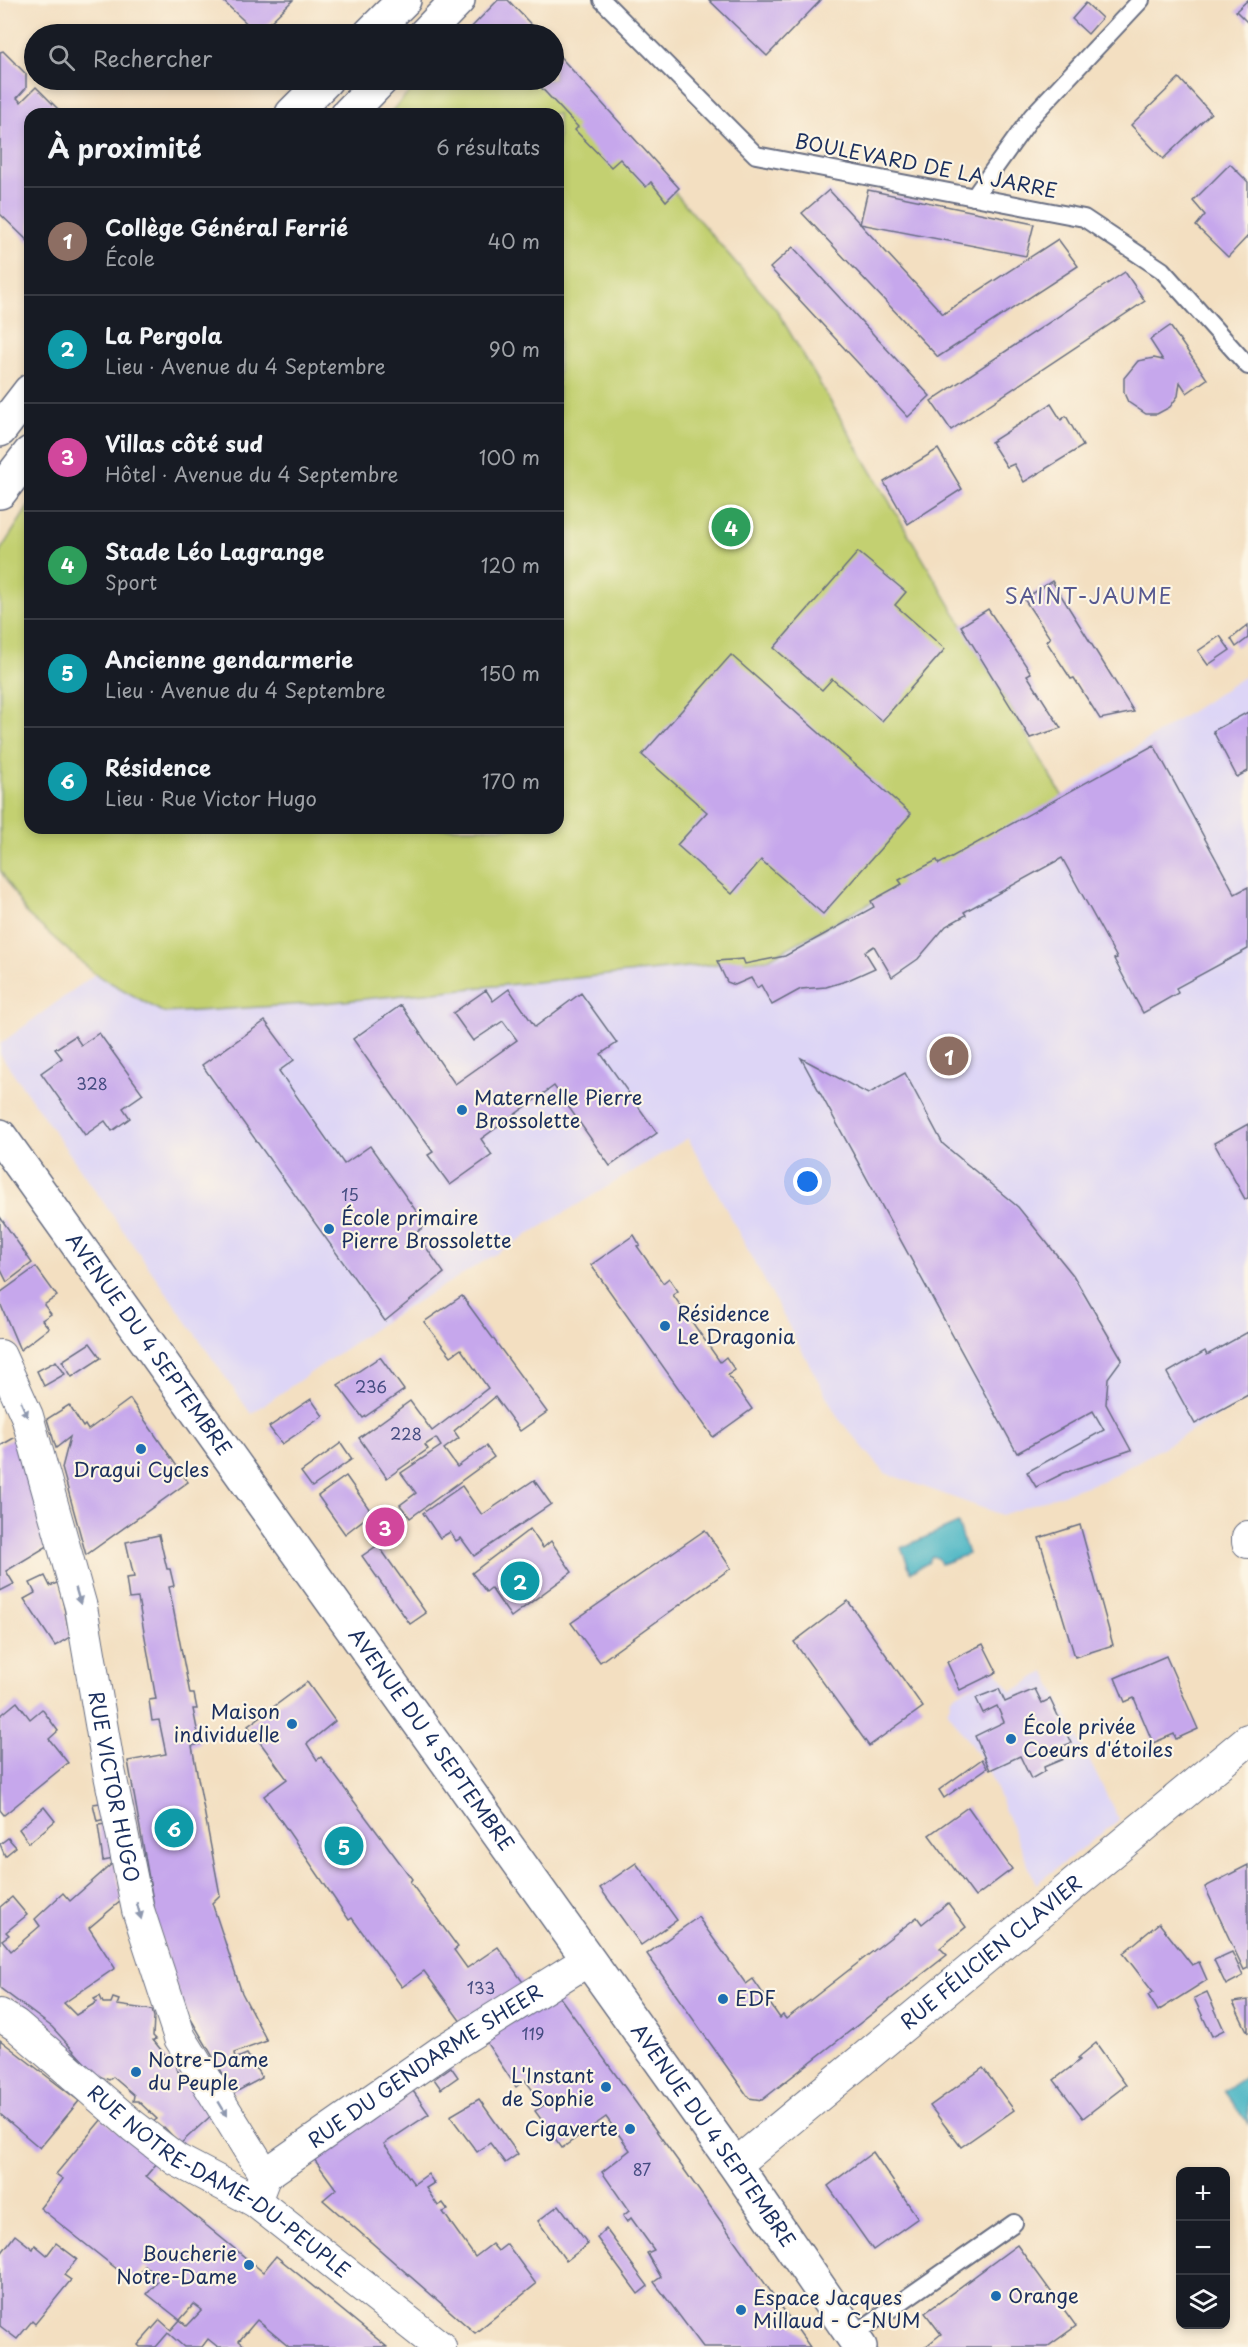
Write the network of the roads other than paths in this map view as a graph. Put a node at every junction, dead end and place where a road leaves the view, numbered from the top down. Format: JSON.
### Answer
{"nodes":[{"id":1,"x":404,"y":0,"type":"edge"},
{"id":2,"x":458,"y":0,"type":"edge"},
{"id":3,"x":602,"y":0,"type":"edge"},
{"id":4,"x":1141,"y":0,"type":"edge"},
{"id":5,"x":380,"y":24,"type":"edge"},
{"id":6,"x":435,"y":24,"type":"edge"},
{"id":7,"x":316,"y":90,"type":"edge"},
{"id":8,"x":371,"y":90,"type":"edge"},
{"id":9,"x":298,"y":108,"type":"edge"},
{"id":10,"x":354,"y":108,"type":"edge"},
{"id":11,"x":974,"y":197,"type":"junction"},
{"id":12,"x":1248,"y":366,"type":"edge"},
{"id":13,"x":24,"y":399,"type":"edge"},
{"id":14,"x":0,"y":430,"type":"edge"},
{"id":15,"x":24,"y":461,"type":"edge"},
{"id":16,"x":0,"y":492,"type":"edge"},
{"id":17,"x":0,"y":1136,"type":"edge"},
{"id":18,"x":0,"y":1356,"type":"edge"},
{"id":19,"x":1248,"y":1537,"type":"edge"},
{"id":20,"x":1248,"y":1542,"type":"edge"},
{"id":21,"x":1248,"y":1740,"type":"edge"},
{"id":22,"x":588,"y":1960,"type":"junction"},
{"id":23,"x":0,"y":2015,"type":"edge"},
{"id":24,"x":735,"y":2165,"type":"junction"},
{"id":25,"x":260,"y":2188,"type":"junction"},
{"id":26,"x":1014,"y":2223,"type":"dead end"},
{"id":27,"x":856,"y":2342,"type":"edge"},
{"id":28,"x":441,"y":2347,"type":"edge"}],
"edges":[{"from":1,"to":5,"type":"main road"},
{"from":2,"to":6,"type":"main road"},
{"from":3,"to":11,"type":"lane","name":"BOULEVARD DE LA JARRE"},
{"from":4,"to":11,"type":"lane"},
{"from":7,"to":9,"type":"main road"},
{"from":8,"to":10,"type":"main road"},
{"from":11,"to":12,"type":"lane","name":"BOULEVARD DE LA JARRE"},
{"from":13,"to":14,"type":"main road"},
{"from":15,"to":16,"type":"main road"},
{"from":17,"to":22,"type":"main road","name":"AVENUE DU 4 SEPTEMBRE"},
{"from":18,"to":25,"type":"street","name":"RUE VICTOR HUGO","one_way":true},
{"from":19,"to":20,"type":"street"},
{"from":21,"to":24,"type":"street","name":"RUE FÉLICIEN CLAVIER"},
{"from":22,"to":24,"type":"main road","name":"AVENUE DU 4 SEPTEMBRE"},
{"from":22,"to":25,"type":"street","name":"RUE DU GENDARME SHEER"},
{"from":23,"to":25,"type":"street","name":"RUE NOTRE-DAME-DU-PEUPLE"},
{"from":24,"to":27,"type":"main road","name":"AVENUE DU 4 SEPTEMBRE"},
{"from":25,"to":28,"type":"street","name":"RUE NOTRE-DAME-DU-PEUPLE"},
{"from":26,"to":27,"type":"lane"}]}
